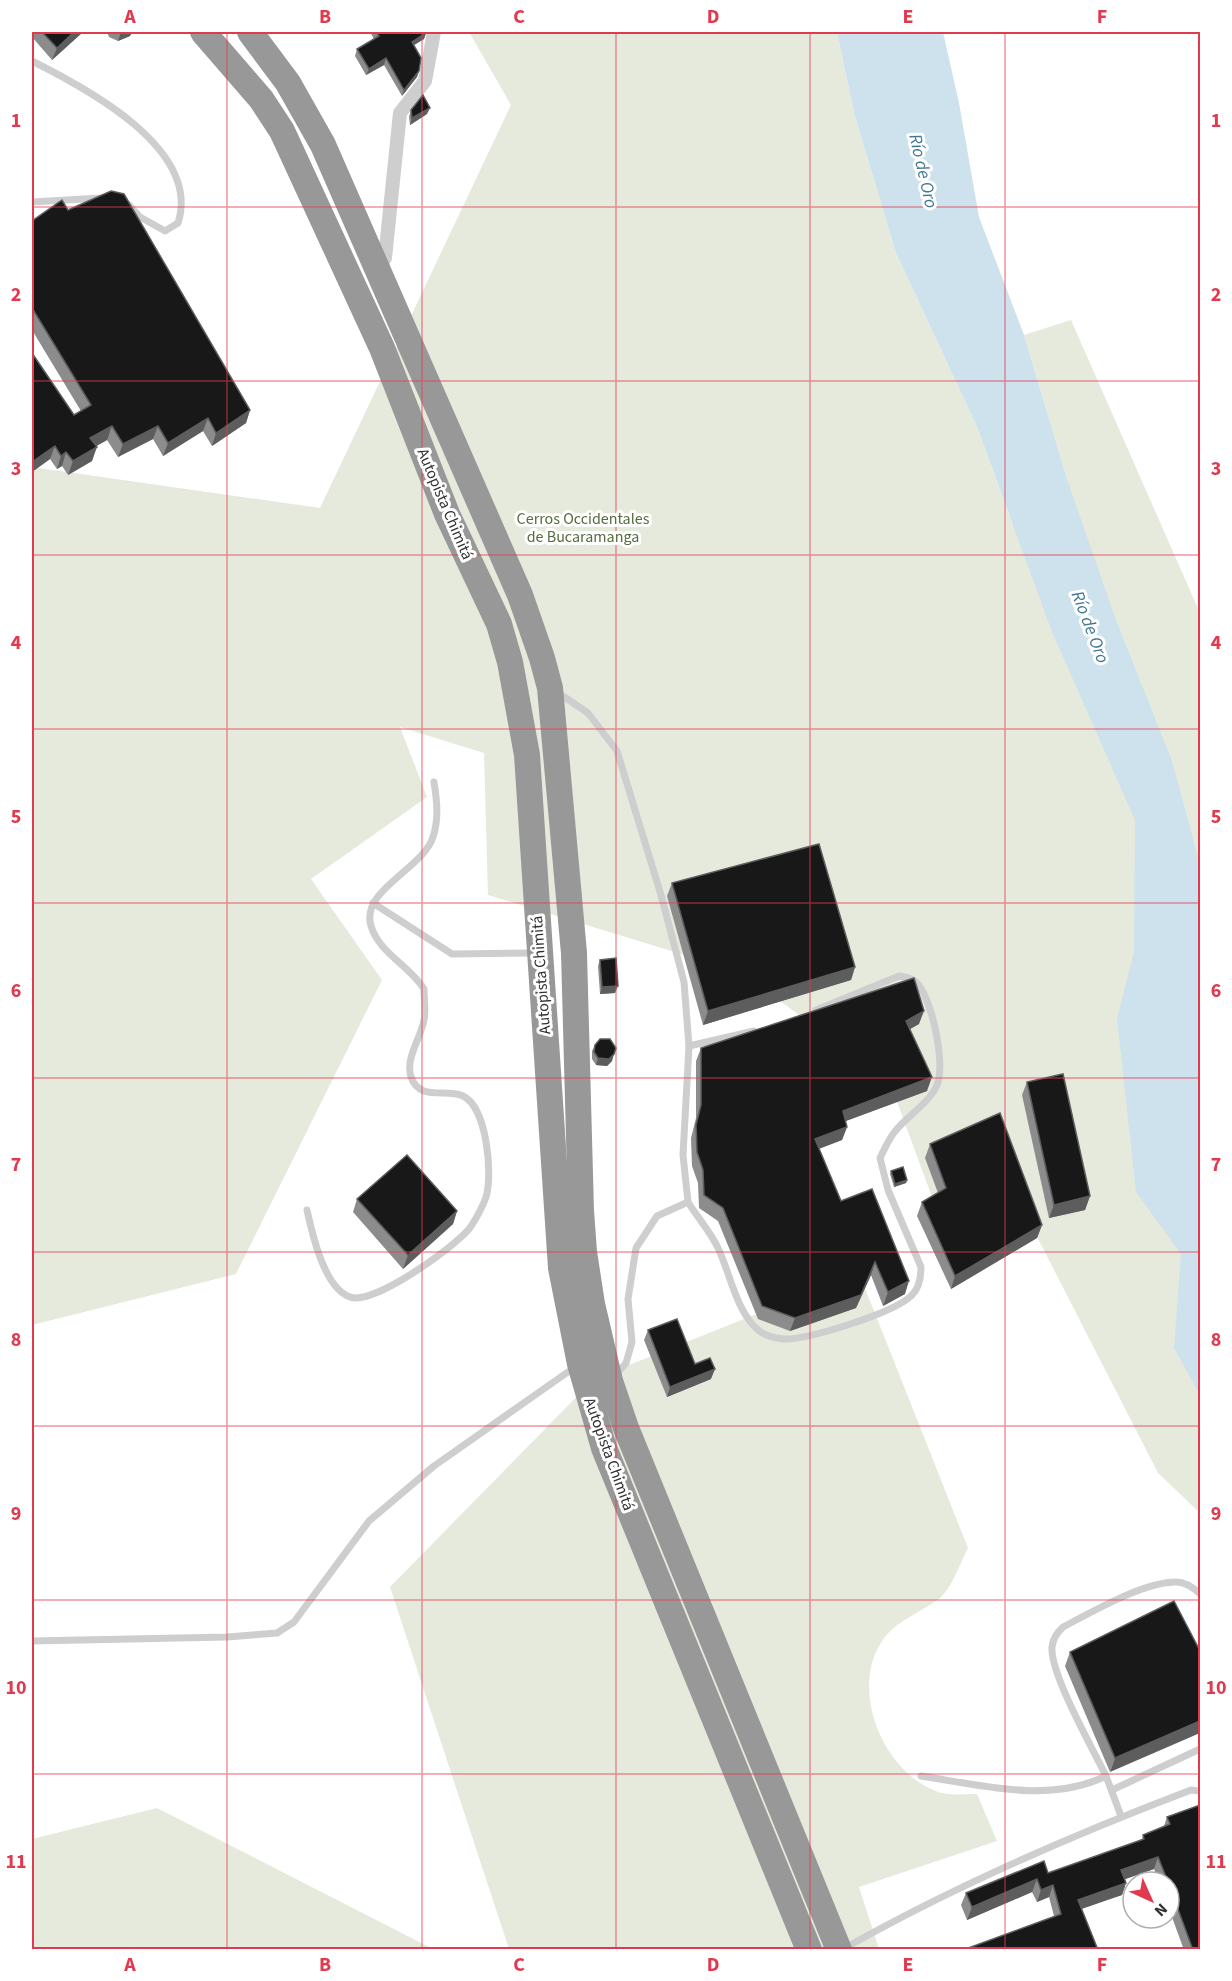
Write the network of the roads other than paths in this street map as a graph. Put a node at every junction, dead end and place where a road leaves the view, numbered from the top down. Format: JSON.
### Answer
{"nodes":[{"id":1,"x":203,"y":32,"type":"edge"},
{"id":2,"x":250,"y":32,"type":"edge"},
{"id":3,"x":434,"y":32,"type":"edge"},
{"id":4,"x":32,"y":61,"type":"edge"},
{"id":5,"x":107,"y":199,"type":"edge"},
{"id":6,"x":32,"y":202,"type":"edge"},
{"id":7,"x":123,"y":202,"type":"edge"},
{"id":8,"x":378,"y":268,"type":"junction"},
{"id":9,"x":550,"y":688,"type":"junction"},
{"id":10,"x":434,"y":782,"type":"dead end"},
{"id":11,"x":373,"y":903,"type":"junction"},
{"id":12,"x":539,"y":953,"type":"junction"},
{"id":13,"x":809,"y":1013,"type":"edge"},
{"id":14,"x":764,"y":1029,"type":"edge"},
{"id":15,"x":689,"y":1046,"type":"junction"},
{"id":16,"x":688,"y":1202,"type":"junction"},
{"id":17,"x":308,"y":1210,"type":"dead end"},
{"id":18,"x":580,"y":1364,"type":"junction"},
{"id":19,"x":610,"y":1381,"type":"junction"},
{"id":20,"x":1200,"y":1594,"type":"edge"},
{"id":21,"x":32,"y":1641,"type":"edge"},
{"id":22,"x":1200,"y":1749,"type":"edge"},
{"id":23,"x":921,"y":1776,"type":"dead end"},
{"id":24,"x":1106,"y":1776,"type":"junction"},
{"id":25,"x":1112,"y":1790,"type":"junction"},
{"id":26,"x":1200,"y":1791,"type":"edge"},
{"id":27,"x":1121,"y":1816,"type":"junction"},
{"id":28,"x":809,"y":1950,"type":"edge"},
{"id":29,"x":841,"y":1950,"type":"edge"}],
"edges":[{"from":1,"to":12,"type":"highway","name":"Autopista Chimitá"},
{"from":2,"to":8,"type":"highway","name":"Autopista Chimitá"},
{"from":3,"to":8,"type":"street"},
{"from":4,"to":7,"type":"lane"},
{"from":5,"to":6,"type":"lane"},
{"from":8,"to":9,"type":"highway","name":"Autopista Chimitá"},
{"from":9,"to":15,"type":"lane"},
{"from":9,"to":19,"type":"highway","name":"Autopista Chimitá"},
{"from":10,"to":11,"type":"lane"},
{"from":11,"to":12,"type":"lane"},
{"from":11,"to":17,"type":"lane"},
{"from":12,"to":18,"type":"highway","name":"Autopista Chimitá"},
{"from":13,"to":16,"type":"lane"},
{"from":14,"to":15,"type":"lane"},
{"from":15,"to":16,"type":"lane"},
{"from":16,"to":19,"type":"lane"},
{"from":18,"to":21,"type":"lane"},
{"from":18,"to":28,"type":"highway","name":"Autopista Chimitá"},
{"from":19,"to":29,"type":"highway","name":"Autopista Chimitá"},
{"from":20,"to":24,"type":"lane"},
{"from":22,"to":25,"type":"lane"},
{"from":23,"to":24,"type":"lane"},
{"from":24,"to":25,"type":"lane"},
{"from":25,"to":27,"type":"lane"},
{"from":26,"to":27,"type":"lane"},
{"from":27,"to":29,"type":"lane"}]}
